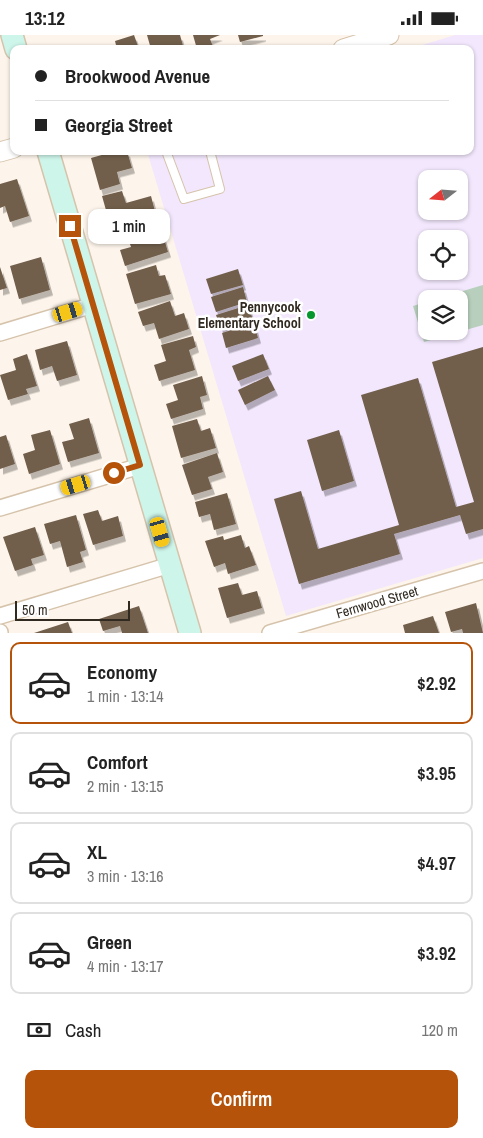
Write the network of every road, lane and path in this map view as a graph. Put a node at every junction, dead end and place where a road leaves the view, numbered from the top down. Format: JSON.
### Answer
{"nodes":[{"id":1,"x":389,"y":35,"type":"edge"},
{"id":2,"x":356,"y":45,"type":"edge"},
{"id":3,"x":49,"y":155,"type":"edge"},
{"id":4,"x":168,"y":155,"type":"edge"},
{"id":5,"x":211,"y":155,"type":"edge"},
{"id":6,"x":93,"y":305,"type":"junction"},
{"id":7,"x":0,"y":333,"type":"edge"},
{"id":8,"x":140,"y":465,"type":"junction"},
{"id":9,"x":0,"y":508,"type":"edge"},
{"id":10,"x":170,"y":565,"type":"junction"},
{"id":11,"x":483,"y":571,"type":"edge"},
{"id":12,"x":0,"y":616,"type":"edge"},
{"id":13,"x":190,"y":633,"type":"edge"},
{"id":14,"x":270,"y":633,"type":"edge"}],
"edges":[{"from":1,"to":2,"type":"street"},
{"from":3,"to":6,"type":"main road"},
{"from":4,"to":5,"type":"lane"},
{"from":6,"to":7,"type":"street"},
{"from":6,"to":8,"type":"main road"},
{"from":8,"to":9,"type":"street"},
{"from":8,"to":10,"type":"main road"},
{"from":10,"to":12,"type":"street"},
{"from":10,"to":13,"type":"main road"},
{"from":11,"to":14,"type":"street","name":"Fernwood Street"}]}
